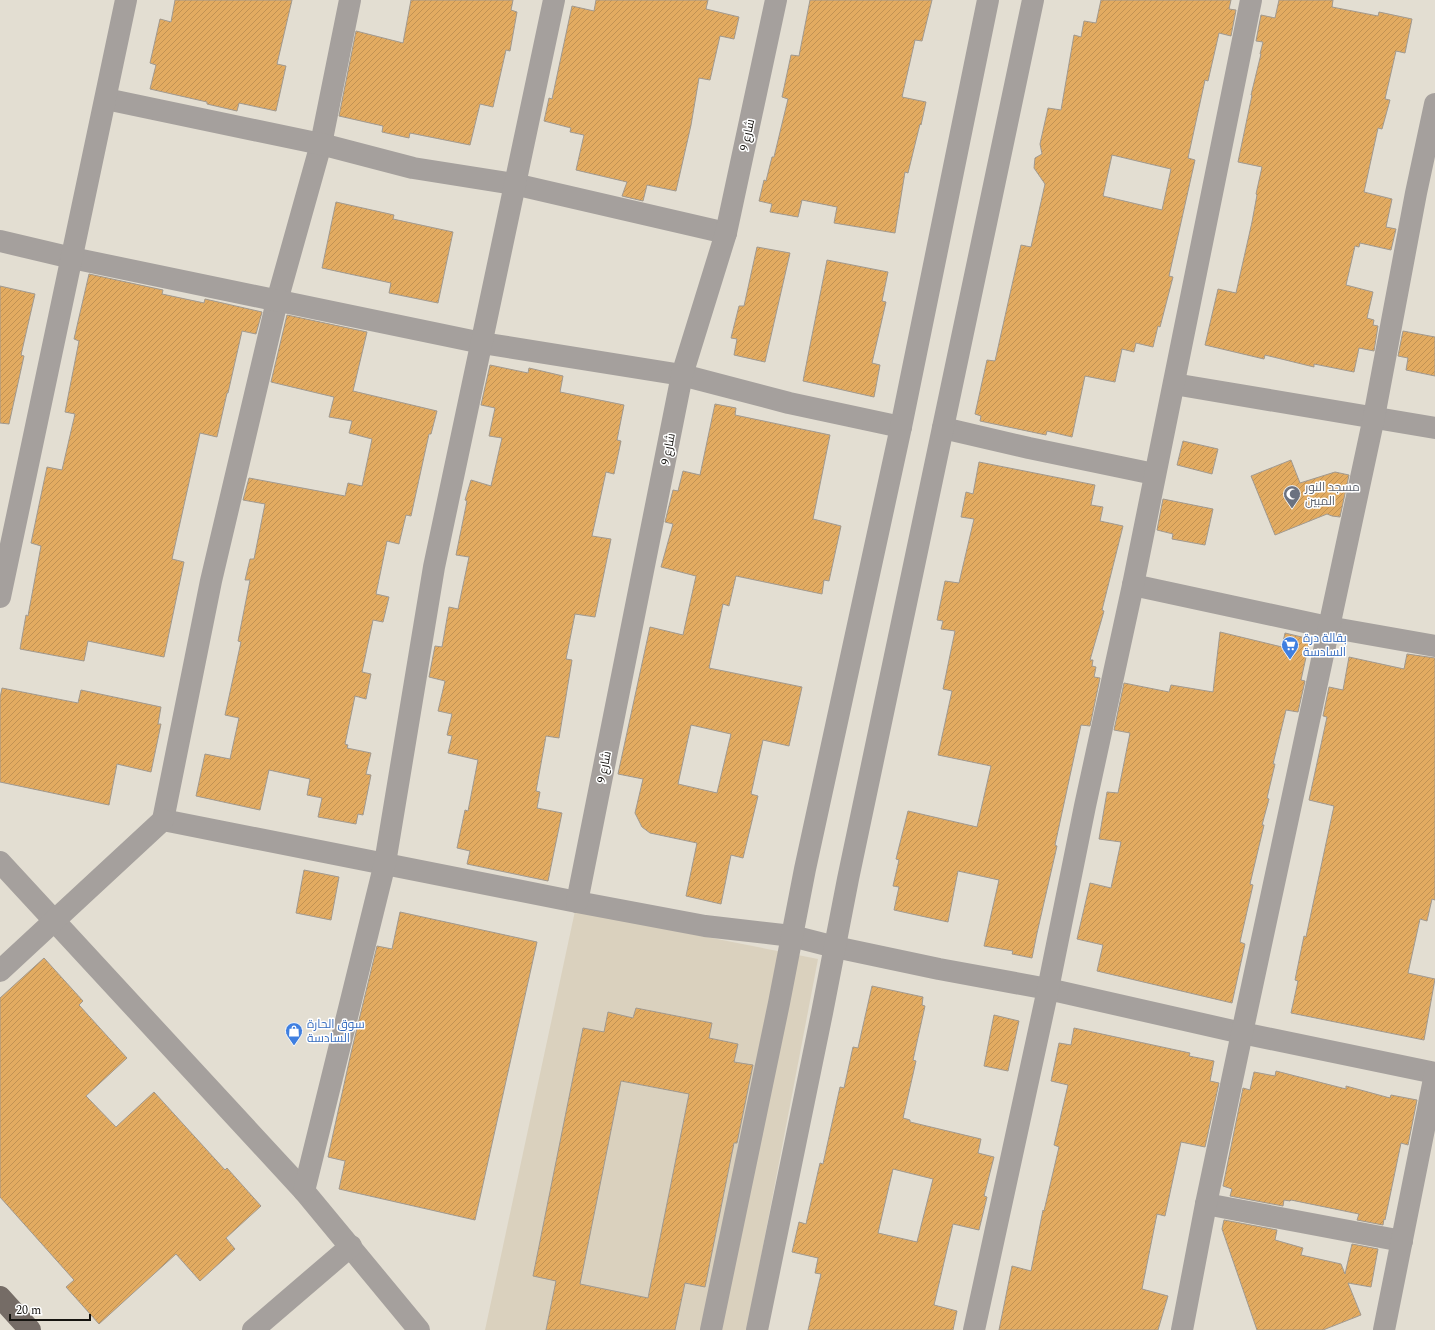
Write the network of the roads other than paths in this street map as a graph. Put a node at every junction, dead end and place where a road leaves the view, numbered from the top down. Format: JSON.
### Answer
{"nodes":[{"id":1,"x":126,"y":0,"type":"edge"},
{"id":2,"x":350,"y":0,"type":"edge"},
{"id":3,"x":554,"y":0,"type":"edge"},
{"id":4,"x":776,"y":0,"type":"edge"},
{"id":5,"x":988,"y":0,"type":"edge"},
{"id":6,"x":1033,"y":0,"type":"edge"},
{"id":7,"x":1251,"y":0,"type":"edge"},
{"id":8,"x":106,"y":99,"type":"junction"},
{"id":9,"x":1435,"y":104,"type":"edge"},
{"id":10,"x":321,"y":144,"type":"junction"},
{"id":11,"x":514,"y":184,"type":"junction"},
{"id":12,"x":726,"y":233,"type":"junction"},
{"id":13,"x":0,"y":241,"type":"edge"},
{"id":14,"x":72,"y":258,"type":"junction"},
{"id":15,"x":277,"y":301,"type":"junction"},
{"id":16,"x":482,"y":343,"type":"junction"},
{"id":17,"x":682,"y":375,"type":"junction"},
{"id":18,"x":1174,"y":384,"type":"junction"},
{"id":19,"x":1374,"y":417,"type":"junction"},
{"id":20,"x":901,"y":427,"type":"junction"},
{"id":21,"x":943,"y":428,"type":"junction"},
{"id":22,"x":1435,"y":428,"type":"edge"},
{"id":23,"x":1154,"y":474,"type":"junction"},
{"id":24,"x":1133,"y":585,"type":"junction"},
{"id":25,"x":0,"y":597,"type":"edge"},
{"id":26,"x":1328,"y":628,"type":"junction"},
{"id":27,"x":1435,"y":646,"type":"edge"},
{"id":28,"x":163,"y":820,"type":"junction"},
{"id":29,"x":0,"y":862,"type":"edge"},
{"id":30,"x":385,"y":863,"type":"junction"},
{"id":31,"x":577,"y":902,"type":"junction"},
{"id":32,"x":55,"y":921,"type":"junction"},
{"id":33,"x":792,"y":936,"type":"junction"},
{"id":34,"x":835,"y":947,"type":"junction"},
{"id":35,"x":0,"y":971,"type":"edge"},
{"id":36,"x":1048,"y":989,"type":"junction"},
{"id":37,"x":1242,"y":1033,"type":"junction"},
{"id":38,"x":1435,"y":1073,"type":"edge"},
{"id":39,"x":304,"y":1191,"type":"junction"},
{"id":40,"x":1206,"y":1204,"type":"junction"},
{"id":41,"x":1402,"y":1241,"type":"junction"},
{"id":42,"x":351,"y":1246,"type":"junction"},
{"id":43,"x":0,"y":1297,"type":"edge"},
{"id":44,"x":30,"y":1330,"type":"edge"},
{"id":45,"x":253,"y":1330,"type":"edge"},
{"id":46,"x":419,"y":1330,"type":"edge"},
{"id":47,"x":711,"y":1330,"type":"edge"},
{"id":48,"x":756,"y":1330,"type":"edge"},
{"id":49,"x":974,"y":1330,"type":"edge"},
{"id":50,"x":1182,"y":1330,"type":"edge"},
{"id":51,"x":1384,"y":1330,"type":"edge"}],
"edges":[{"from":1,"to":8,"type":"street"},
{"from":2,"to":10,"type":"street"},
{"from":3,"to":11,"type":"street"},
{"from":4,"to":12,"type":"street","name":"شارع 9"},
{"from":5,"to":20,"type":"street"},
{"from":6,"to":21,"type":"street"},
{"from":7,"to":18,"type":"street"},
{"from":8,"to":10,"type":"street"},
{"from":8,"to":14,"type":"street"},
{"from":9,"to":19,"type":"street"},
{"from":10,"to":11,"type":"street"},
{"from":10,"to":15,"type":"street"},
{"from":11,"to":12,"type":"street"},
{"from":11,"to":16,"type":"street"},
{"from":12,"to":17,"type":"street","name":"شارع 9"},
{"from":13,"to":14,"type":"street"},
{"from":14,"to":15,"type":"street"},
{"from":14,"to":25,"type":"street"},
{"from":15,"to":16,"type":"street"},
{"from":15,"to":28,"type":"street"},
{"from":16,"to":17,"type":"street"},
{"from":16,"to":30,"type":"street"},
{"from":17,"to":20,"type":"street"},
{"from":17,"to":31,"type":"street","name":"شارع 9"},
{"from":18,"to":19,"type":"street"},
{"from":18,"to":23,"type":"street"},
{"from":19,"to":22,"type":"street"},
{"from":19,"to":26,"type":"street"},
{"from":20,"to":33,"type":"street"},
{"from":21,"to":23,"type":"street"},
{"from":21,"to":34,"type":"street"},
{"from":23,"to":24,"type":"street"},
{"from":24,"to":26,"type":"street"},
{"from":24,"to":36,"type":"street"},
{"from":26,"to":27,"type":"street"},
{"from":26,"to":37,"type":"street"},
{"from":28,"to":30,"type":"street"},
{"from":28,"to":32,"type":"street"},
{"from":29,"to":32,"type":"street"},
{"from":30,"to":31,"type":"street"},
{"from":30,"to":39,"type":"street"},
{"from":31,"to":33,"type":"street"},
{"from":32,"to":35,"type":"street"},
{"from":32,"to":39,"type":"street"},
{"from":33,"to":34,"type":"street"},
{"from":33,"to":47,"type":"street"},
{"from":34,"to":36,"type":"street"},
{"from":34,"to":48,"type":"street"},
{"from":36,"to":37,"type":"street"},
{"from":36,"to":49,"type":"street"},
{"from":37,"to":38,"type":"street"},
{"from":37,"to":40,"type":"street"},
{"from":38,"to":41,"type":"street"},
{"from":39,"to":42,"type":"street"},
{"from":40,"to":41,"type":"street"},
{"from":40,"to":50,"type":"street"},
{"from":41,"to":51,"type":"street"},
{"from":42,"to":45,"type":"street"},
{"from":42,"to":46,"type":"street"},
{"from":43,"to":44,"type":"main road"}]}
